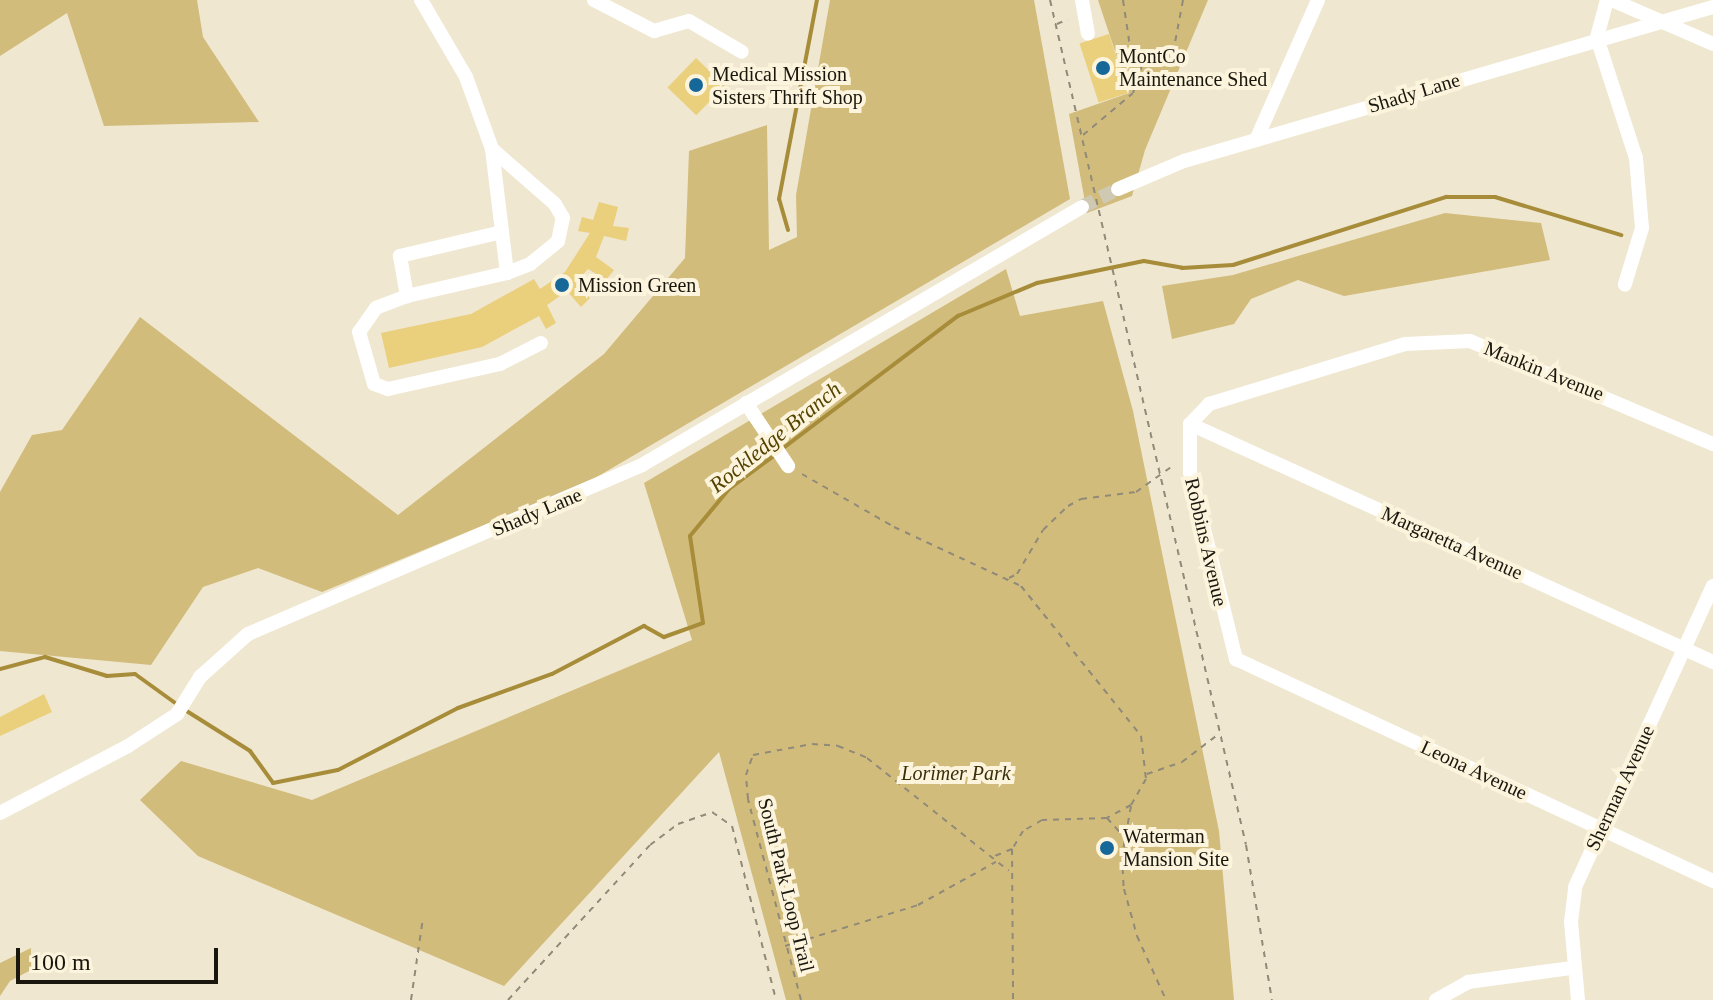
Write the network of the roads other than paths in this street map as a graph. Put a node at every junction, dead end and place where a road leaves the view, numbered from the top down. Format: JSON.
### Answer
{"nodes":[{"id":1,"x":421,"y":0,"type":"edge"},
{"id":2,"x":594,"y":0,"type":"edge"},
{"id":3,"x":1318,"y":0,"type":"edge"},
{"id":4,"x":1610,"y":0,"type":"edge"},
{"id":5,"x":1083,"y":6,"type":"edge"},
{"id":6,"x":1713,"y":7,"type":"edge"},
{"id":7,"x":1660,"y":21,"type":"junction"},
{"id":8,"x":1062,"y":22,"type":"road end"},
{"id":9,"x":1088,"y":33,"type":"dead end"},
{"id":10,"x":1597,"y":38,"type":"junction"},
{"id":11,"x":1713,"y":44,"type":"edge"},
{"id":12,"x":742,"y":52,"type":"dead end"},
{"id":13,"x":1256,"y":140,"type":"junction"},
{"id":14,"x":492,"y":149,"type":"junction"},
{"id":15,"x":1118,"y":189,"type":"tunnel mouth"},
{"id":16,"x":1082,"y":207,"type":"tunnel mouth"},
{"id":17,"x":502,"y":232,"type":"junction"},
{"id":18,"x":507,"y":273,"type":"junction"},
{"id":19,"x":1625,"y":284,"type":"dead end"},
{"id":20,"x":407,"y":296,"type":"junction"},
{"id":21,"x":541,"y":343,"type":"dead end"},
{"id":22,"x":746,"y":403,"type":"junction"},
{"id":23,"x":1190,"y":424,"type":"junction"},
{"id":24,"x":1713,"y":444,"type":"edge"},
{"id":25,"x":788,"y":466,"type":"road end"},
{"id":26,"x":1713,"y":586,"type":"edge"},
{"id":27,"x":1685,"y":648,"type":"junction"},
{"id":28,"x":1236,"y":659,"type":"joint"},
{"id":29,"x":1713,"y":662,"type":"edge"},
{"id":30,"x":0,"y":813,"type":"edge"},
{"id":31,"x":1600,"y":829,"type":"junction"},
{"id":32,"x":1713,"y":881,"type":"edge"},
{"id":33,"x":1572,"y":968,"type":"junction"},
{"id":34,"x":1436,"y":1000,"type":"edge"},
{"id":35,"x":1578,"y":1000,"type":"edge"}],
"edges":[{"from":1,"to":14,"type":"street"},
{"from":2,"to":12,"type":"street"},
{"from":3,"to":13,"type":"street"},
{"from":4,"to":7,"type":"street"},
{"from":4,"to":10,"type":"street"},
{"from":5,"to":8,"type":"street"},
{"from":5,"to":9,"type":"street"},
{"from":6,"to":7,"type":"street","name":"Shady Lane"},
{"from":7,"to":10,"type":"street","name":"Shady Lane"},
{"from":7,"to":11,"type":"street"},
{"from":10,"to":13,"type":"street","name":"Shady Lane"},
{"from":10,"to":19,"type":"street"},
{"from":13,"to":15,"type":"street","name":"Shady Lane"},
{"from":14,"to":17,"type":"street"},
{"from":14,"to":18,"type":"street"},
{"from":16,"to":22,"type":"street","name":"Shady Lane"},
{"from":17,"to":18,"type":"street"},
{"from":17,"to":20,"type":"street"},
{"from":18,"to":20,"type":"street"},
{"from":20,"to":21,"type":"street"},
{"from":22,"to":25,"type":"street"},
{"from":22,"to":30,"type":"street","name":"Shady Lane"},
{"from":23,"to":24,"type":"street","name":"Mankin Avenue"},
{"from":23,"to":27,"type":"street","name":"Margaretta Avenue"},
{"from":23,"to":28,"type":"street","name":"Robbins Avenue"},
{"from":26,"to":27,"type":"street","name":"Sherman Avenue"},
{"from":27,"to":29,"type":"street","name":"Margaretta Avenue"},
{"from":27,"to":31,"type":"street","name":"Sherman Avenue"},
{"from":28,"to":31,"type":"street","name":"Leona Avenue"},
{"from":31,"to":32,"type":"street","name":"Leona Avenue"},
{"from":31,"to":33,"type":"street","name":"Sherman Avenue"},
{"from":33,"to":34,"type":"street"},
{"from":33,"to":35,"type":"street","name":"Sherman Avenue"}]}
